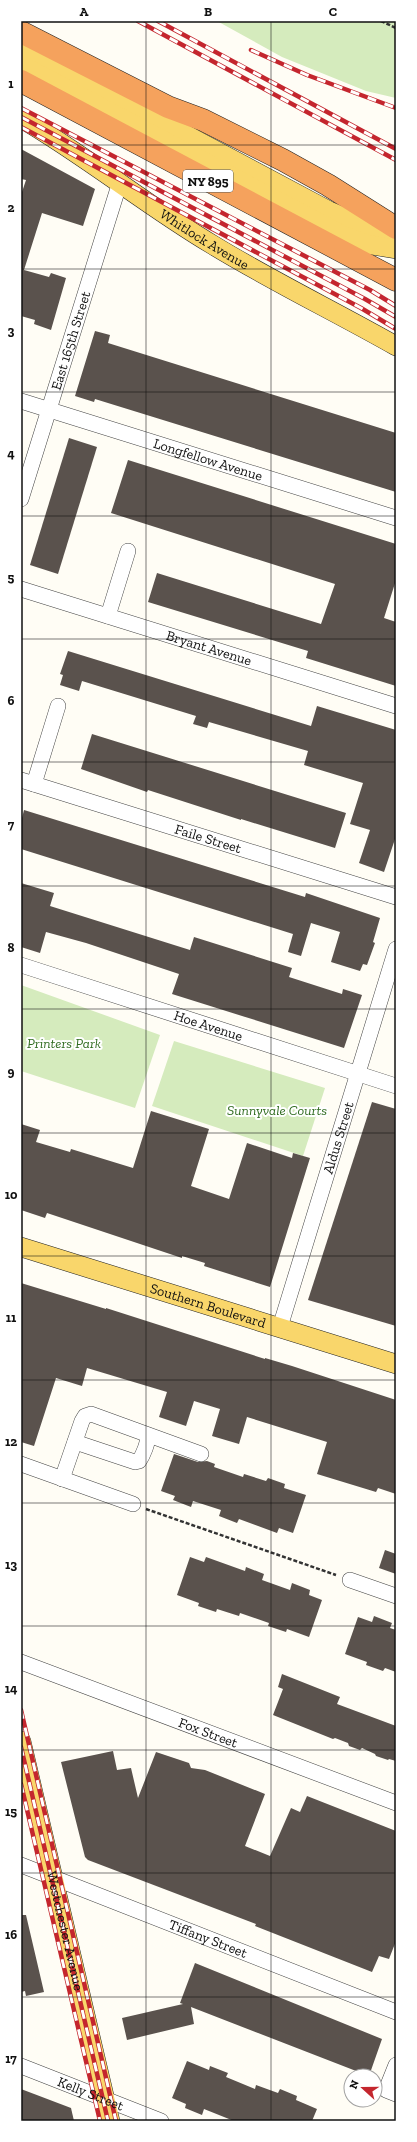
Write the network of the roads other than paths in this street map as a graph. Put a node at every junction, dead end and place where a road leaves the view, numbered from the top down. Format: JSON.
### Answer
{"nodes":[{"id":1,"x":32,"y":21,"type":"edge"},
{"id":2,"x":21,"y":32,"type":"edge"},
{"id":3,"x":21,"y":47,"type":"edge"},
{"id":4,"x":21,"y":64,"type":"edge"},
{"id":5,"x":21,"y":81,"type":"edge"},
{"id":6,"x":21,"y":118,"type":"edge"},
{"id":7,"x":203,"y":120,"type":"junction"},
{"id":8,"x":120,"y":182,"type":"junction"},
{"id":9,"x":325,"y":218,"type":"junction"},
{"id":10,"x":396,"y":228,"type":"edge"},
{"id":11,"x":396,"y":233,"type":"edge"},
{"id":12,"x":396,"y":249,"type":"edge"},
{"id":13,"x":396,"y":280,"type":"edge"},
{"id":14,"x":396,"y":346,"type":"edge"},
{"id":15,"x":21,"y":401,"type":"edge"},
{"id":16,"x":49,"y":409,"type":"junction"},
{"id":17,"x":21,"y":498,"type":"edge"},
{"id":18,"x":396,"y":518,"type":"edge"},
{"id":19,"x":128,"y":551,"type":"dead end"},
{"id":20,"x":21,"y":590,"type":"edge"},
{"id":21,"x":108,"y":616,"type":"junction"},
{"id":22,"x":58,"y":706,"type":"dead end"},
{"id":23,"x":396,"y":706,"type":"edge"},
{"id":24,"x":27,"y":782,"type":"edge"},
{"id":25,"x":396,"y":897,"type":"edge"},
{"id":26,"x":396,"y":949,"type":"edge"},
{"id":27,"x":21,"y":964,"type":"edge"},
{"id":28,"x":358,"y":1074,"type":"junction"},
{"id":29,"x":396,"y":1086,"type":"edge"},
{"id":30,"x":21,"y":1247,"type":"edge"},
{"id":31,"x":280,"y":1327,"type":"junction"},
{"id":32,"x":396,"y":1364,"type":"edge"},
{"id":33,"x":147,"y":1434,"type":"junction"},
{"id":34,"x":75,"y":1442,"type":"junction"},
{"id":35,"x":201,"y":1454,"type":"dead end"},
{"id":36,"x":21,"y":1464,"type":"edge"},
{"id":37,"x":62,"y":1479,"type":"junction"},
{"id":38,"x":133,"y":1504,"type":"road end"},
{"id":39,"x":350,"y":1580,"type":"road end"},
{"id":40,"x":396,"y":1596,"type":"edge"},
{"id":41,"x":21,"y":1662,"type":"edge"},
{"id":42,"x":21,"y":1741,"type":"edge"},
{"id":43,"x":396,"y":1803,"type":"edge"},
{"id":44,"x":21,"y":1865,"type":"edge"},
{"id":45,"x":53,"y":1878,"type":"junction"},
{"id":46,"x":396,"y":2012,"type":"edge"},
{"id":47,"x":396,"y":2065,"type":"edge"},
{"id":48,"x":21,"y":2066,"type":"edge"},
{"id":49,"x":396,"y":2094,"type":"edge"},
{"id":50,"x":105,"y":2099,"type":"junction"},
{"id":51,"x":110,"y":2121,"type":"edge"},
{"id":52,"x":161,"y":2121,"type":"edge"}],
"edges":[{"from":1,"to":7,"type":"highway"},
{"from":2,"to":7,"type":"highway"},
{"from":3,"to":9,"type":"main road"},
{"from":4,"to":9,"type":"main road"},
{"from":5,"to":13,"type":"highway","number":"NY 895"},
{"from":6,"to":8,"type":"main road","name":"Whitlock Avenue"},
{"from":7,"to":10,"type":"highway"},
{"from":8,"to":14,"type":"main road","name":"Whitlock Avenue"},
{"from":8,"to":16,"type":"street","name":"East 165th Street"},
{"from":9,"to":11,"type":"main road"},
{"from":9,"to":12,"type":"main road"},
{"from":15,"to":16,"type":"street","name":"Longfellow Avenue"},
{"from":16,"to":17,"type":"street","name":"East 165th Street"},
{"from":16,"to":18,"type":"street","name":"Longfellow Avenue"},
{"from":19,"to":21,"type":"street"},
{"from":20,"to":21,"type":"street","name":"Bryant Avenue"},
{"from":21,"to":23,"type":"street","name":"Bryant Avenue"},
{"from":22,"to":24,"type":"street"},
{"from":24,"to":25,"type":"street","name":"Faile Street"},
{"from":26,"to":28,"type":"street","name":"Aldus Street"},
{"from":27,"to":28,"type":"street","name":"Hoe Avenue"},
{"from":28,"to":29,"type":"street","name":"Hoe Avenue"},
{"from":28,"to":31,"type":"street","name":"Aldus Street"},
{"from":30,"to":31,"type":"main road","name":"Southern Boulevard"},
{"from":31,"to":32,"type":"main road","name":"Southern Boulevard"},
{"from":33,"to":34,"type":"street"},
{"from":33,"to":34,"type":"street"},
{"from":33,"to":35,"type":"street"},
{"from":34,"to":37,"type":"street"},
{"from":36,"to":37,"type":"street"},
{"from":37,"to":38,"type":"street"},
{"from":39,"to":40,"type":"street"},
{"from":41,"to":43,"type":"street","name":"Fox Street"},
{"from":42,"to":45,"type":"main road","name":"Westchester Avenue"},
{"from":44,"to":45,"type":"street","name":"Tiffany Street"},
{"from":45,"to":46,"type":"street","name":"Tiffany Street"},
{"from":45,"to":50,"type":"main road","name":"Westchester Avenue"},
{"from":47,"to":49,"type":"street"},
{"from":48,"to":50,"type":"street","name":"Kelly Street"},
{"from":50,"to":51,"type":"main road","name":"Westchester Avenue"},
{"from":50,"to":52,"type":"street","name":"Kelly Street"}]}
